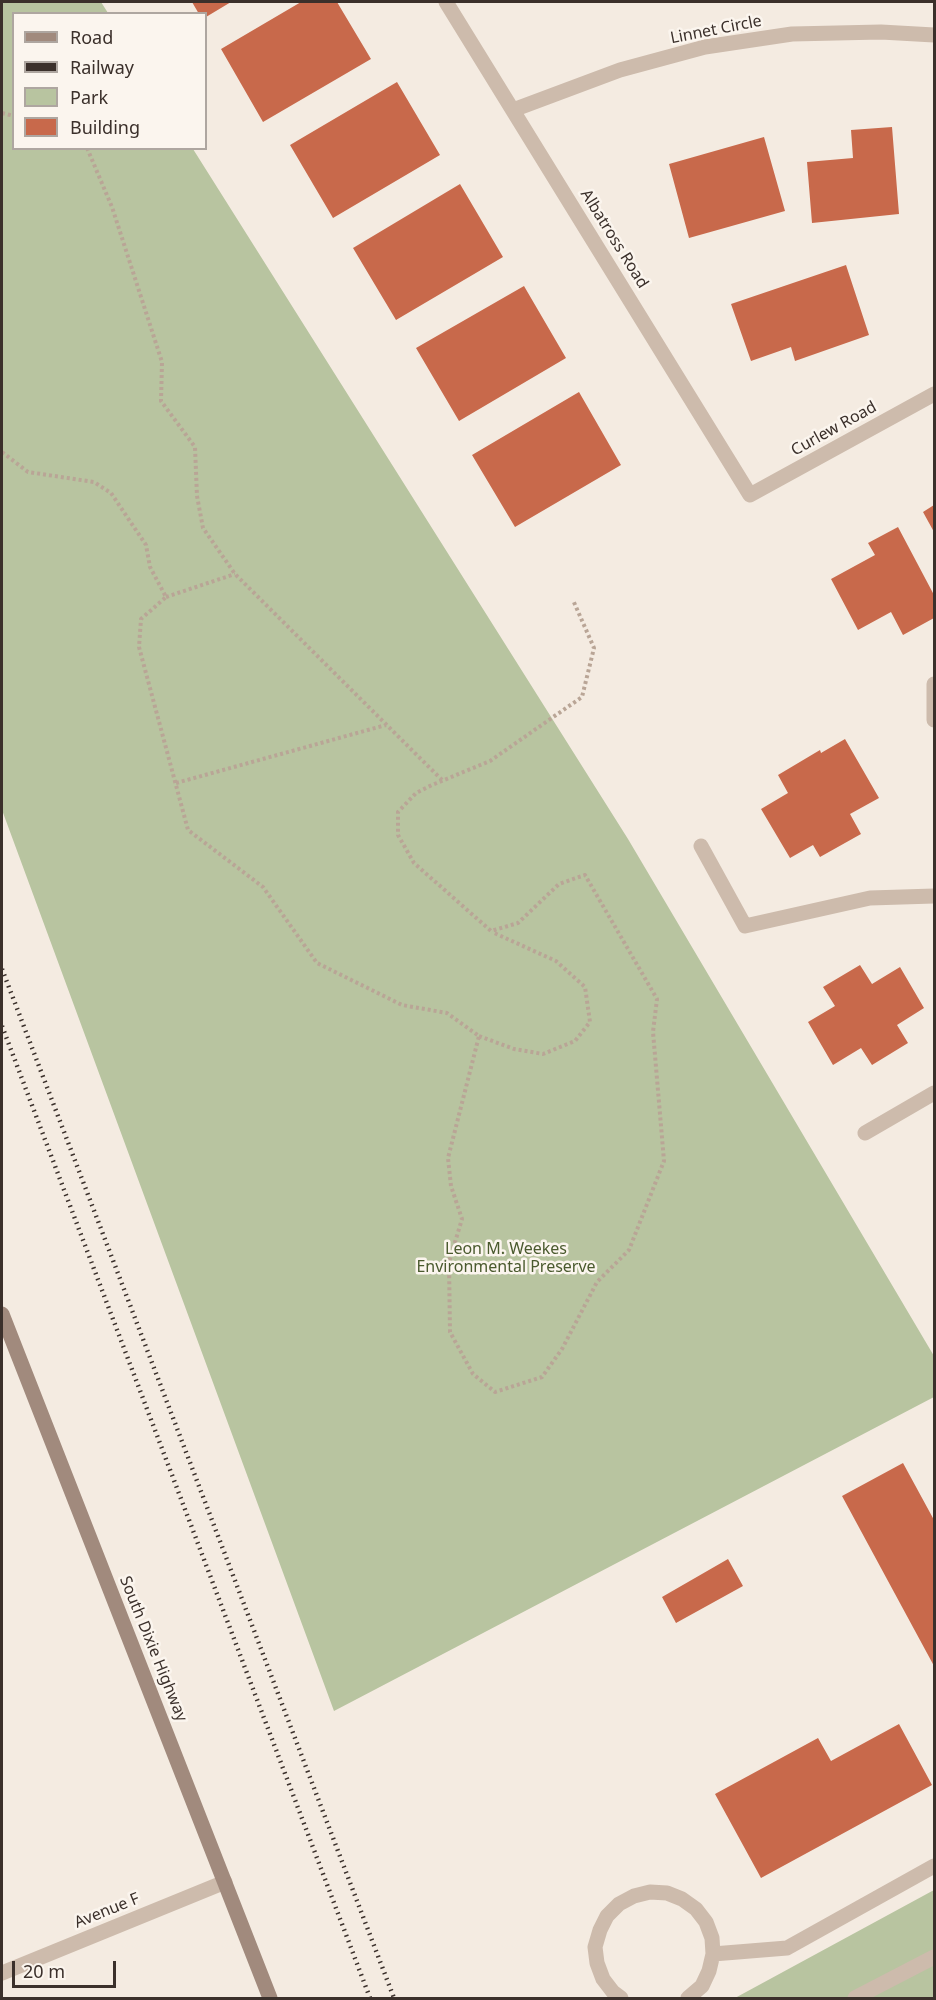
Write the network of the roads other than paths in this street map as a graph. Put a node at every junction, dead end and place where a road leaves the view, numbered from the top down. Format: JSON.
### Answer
{"nodes":[{"id":1,"x":446,"y":2,"type":"edge"},
{"id":2,"x":934,"y":35,"type":"edge"},
{"id":3,"x":513,"y":110,"type":"junction"},
{"id":4,"x":934,"y":394,"type":"edge"},
{"id":5,"x":750,"y":495,"type":"joint"},
{"id":6,"x":934,"y":684,"type":"edge"},
{"id":7,"x":934,"y":720,"type":"edge"},
{"id":8,"x":701,"y":846,"type":"dead end"},
{"id":9,"x":934,"y":896,"type":"edge"},
{"id":10,"x":934,"y":1093,"type":"edge"},
{"id":11,"x":865,"y":1133,"type":"dead end"},
{"id":12,"x":2,"y":1314,"type":"edge"},
{"id":13,"x":934,"y":1866,"type":"edge"},
{"id":14,"x":225,"y":1882,"type":"junction"},
{"id":15,"x":713,"y":1954,"type":"junction"},
{"id":16,"x":934,"y":1957,"type":"edge"},
{"id":17,"x":2,"y":1973,"type":"edge"},
{"id":18,"x":270,"y":1998,"type":"edge"},
{"id":19,"x":621,"y":1998,"type":"edge"},
{"id":20,"x":688,"y":1998,"type":"edge"},
{"id":21,"x":855,"y":1998,"type":"edge"}],
"edges":[{"from":1,"to":3,"type":"street","name":"Albatross Road"},
{"from":2,"to":3,"type":"street","name":"Linnet Circle"},
{"from":3,"to":5,"type":"street","name":"Albatross Road"},
{"from":4,"to":5,"type":"street","name":"Curlew Road"},
{"from":6,"to":7,"type":"street"},
{"from":8,"to":9,"type":"street"},
{"from":10,"to":11,"type":"street"},
{"from":12,"to":14,"type":"street","name":"South Dixie Highway"},
{"from":13,"to":15,"type":"street"},
{"from":14,"to":17,"type":"street","name":"Avenue F"},
{"from":14,"to":18,"type":"street","name":"South Dixie Highway"},
{"from":15,"to":19,"type":"street"},
{"from":15,"to":20,"type":"street"},
{"from":16,"to":21,"type":"street"}]}
